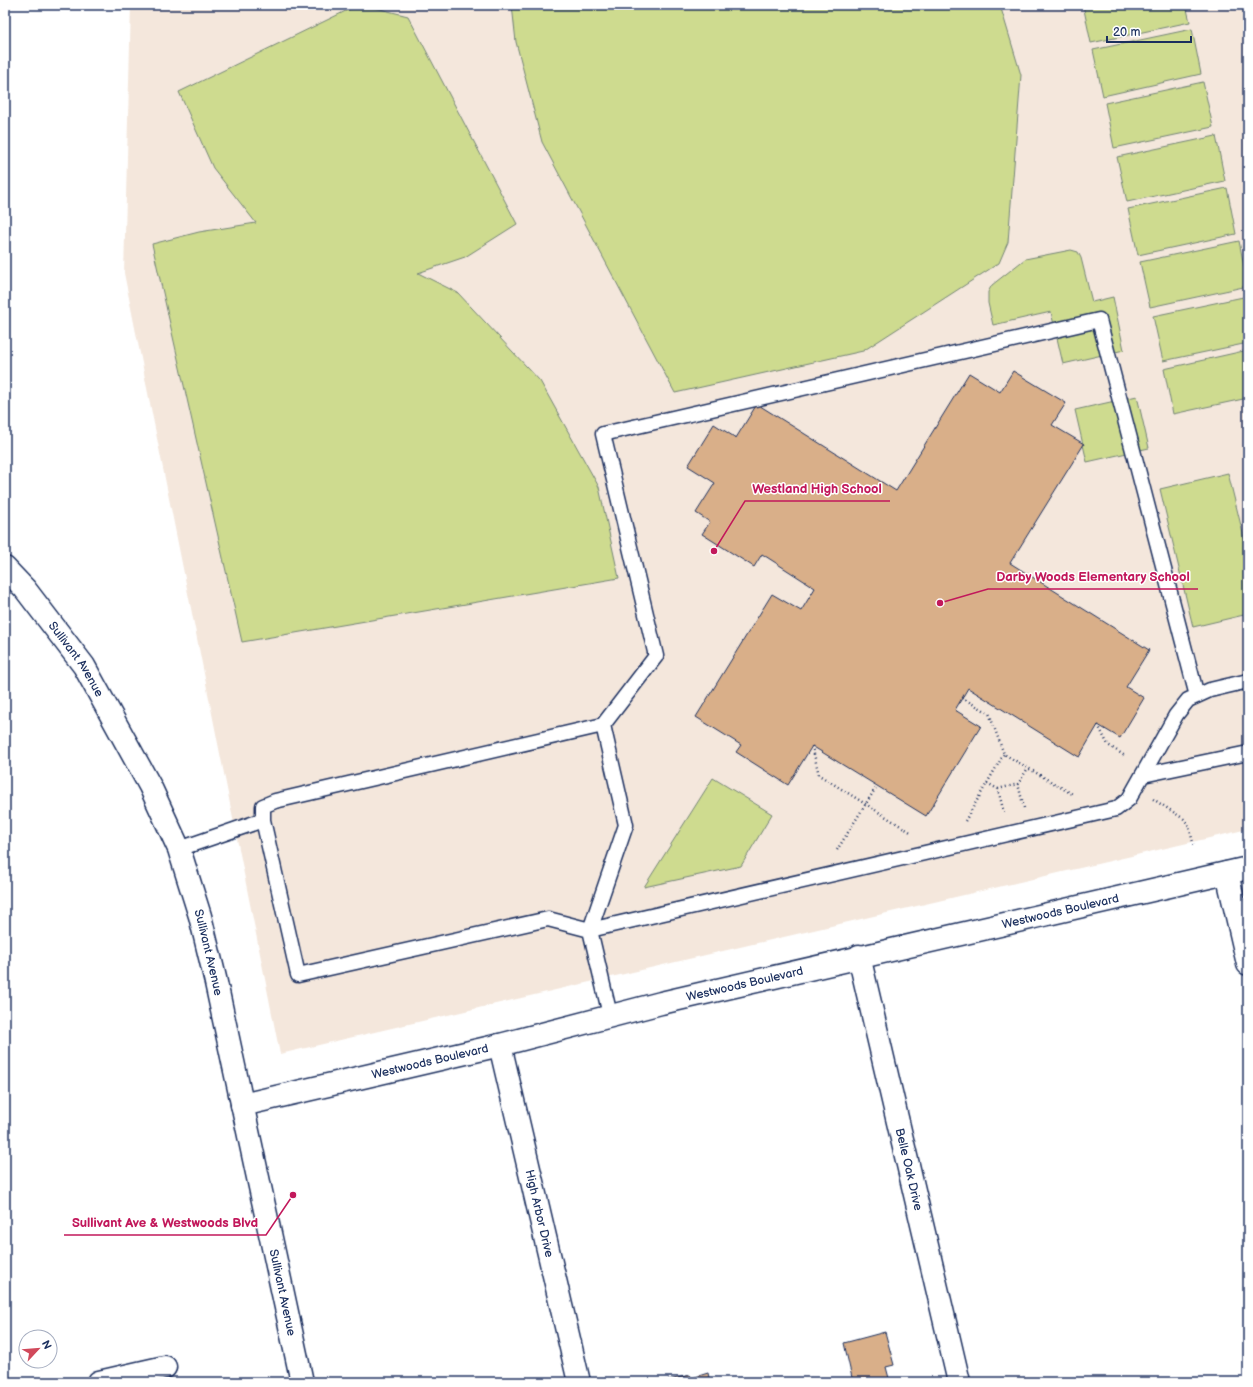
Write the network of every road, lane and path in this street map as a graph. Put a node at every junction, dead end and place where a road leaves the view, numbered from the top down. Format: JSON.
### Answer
{"nodes":[{"id":1,"x":5,"y":568,"type":"edge"},
{"id":2,"x":1248,"y":681,"type":"edge"},
{"id":3,"x":1197,"y":696,"type":"junction"},
{"id":4,"x":962,"y":698,"type":"dead end"},
{"id":5,"x":603,"y":725,"type":"junction"},
{"id":6,"x":1098,"y":725,"type":"dead end"},
{"id":7,"x":812,"y":746,"type":"dead end"},
{"id":8,"x":1248,"y":753,"type":"edge"},
{"id":9,"x":1004,"y":754,"type":"junction"},
{"id":10,"x":1125,"y":756,"type":"dead end"},
{"id":11,"x":1028,"y":768,"type":"junction"},
{"id":12,"x":1144,"y":775,"type":"junction"},
{"id":13,"x":987,"y":783,"type":"junction"},
{"id":14,"x":1018,"y":784,"type":"junction"},
{"id":15,"x":877,"y":786,"type":"dead end"},
{"id":16,"x":1136,"y":787,"type":"junction"},
{"id":17,"x":998,"y":789,"type":"junction"},
{"id":18,"x":1077,"y":797,"type":"dead end"},
{"id":19,"x":865,"y":804,"type":"junction"},
{"id":20,"x":1024,"y":809,"type":"dead end"},
{"id":21,"x":1005,"y":814,"type":"dead end"},
{"id":22,"x":263,"y":820,"type":"junction"},
{"id":23,"x":964,"y":823,"type":"dead end"},
{"id":24,"x":914,"y":835,"type":"dead end"},
{"id":25,"x":1194,"y":846,"type":"dead end"},
{"id":26,"x":179,"y":849,"type":"junction"},
{"id":27,"x":836,"y":853,"type":"dead end"},
{"id":28,"x":1248,"y":868,"type":"edge"},
{"id":29,"x":1227,"y":873,"type":"junction"},
{"id":30,"x":590,"y":930,"type":"junction"},
{"id":31,"x":859,"y":956,"type":"junction"},
{"id":32,"x":1248,"y":964,"type":"edge"},
{"id":33,"x":610,"y":1015,"type":"junction"},
{"id":34,"x":500,"y":1045,"type":"junction"},
{"id":35,"x":242,"y":1105,"type":"junction"},
{"id":36,"x":165,"y":1367,"type":"dead end"},
{"id":37,"x":99,"y":1382,"type":"edge"},
{"id":38,"x":302,"y":1382,"type":"edge"},
{"id":39,"x":579,"y":1382,"type":"edge"},
{"id":40,"x":959,"y":1382,"type":"edge"}],
"edges":[{"from":1,"to":26,"type":"street","name":"Sullivant Avenue"},
{"from":2,"to":3,"type":"lane"},
{"from":3,"to":5,"type":"lane"},
{"from":3,"to":12,"type":"lane"},
{"from":4,"to":9,"type":"path"},
{"from":5,"to":22,"type":"lane"},
{"from":5,"to":30,"type":"lane"},
{"from":6,"to":10,"type":"path"},
{"from":7,"to":19,"type":"path"},
{"from":8,"to":12,"type":"lane"},
{"from":9,"to":11,"type":"path"},
{"from":9,"to":13,"type":"path"},
{"from":11,"to":14,"type":"path"},
{"from":11,"to":18,"type":"path"},
{"from":12,"to":16,"type":"lane"},
{"from":13,"to":17,"type":"path"},
{"from":13,"to":23,"type":"path"},
{"from":14,"to":17,"type":"path"},
{"from":14,"to":20,"type":"path"},
{"from":15,"to":19,"type":"path"},
{"from":16,"to":25,"type":"path"},
{"from":16,"to":30,"type":"lane"},
{"from":17,"to":21,"type":"path"},
{"from":19,"to":24,"type":"path"},
{"from":19,"to":27,"type":"path"},
{"from":22,"to":26,"type":"lane"},
{"from":22,"to":30,"type":"lane"},
{"from":26,"to":35,"type":"street","name":"Sullivant Avenue"},
{"from":28,"to":29,"type":"street","name":"Westwoods Boulevard"},
{"from":29,"to":31,"type":"street","name":"Westwoods Boulevard"},
{"from":29,"to":32,"type":"street"},
{"from":30,"to":33,"type":"lane"},
{"from":31,"to":33,"type":"street","name":"Westwoods Boulevard"},
{"from":31,"to":40,"type":"street","name":"Belle Oak Drive"},
{"from":33,"to":34,"type":"street","name":"Westwoods Boulevard"},
{"from":34,"to":35,"type":"street","name":"Westwoods Boulevard"},
{"from":34,"to":39,"type":"street","name":"High Arbor Drive"},
{"from":35,"to":38,"type":"street","name":"Sullivant Avenue"},
{"from":36,"to":37,"type":"street"}]}
